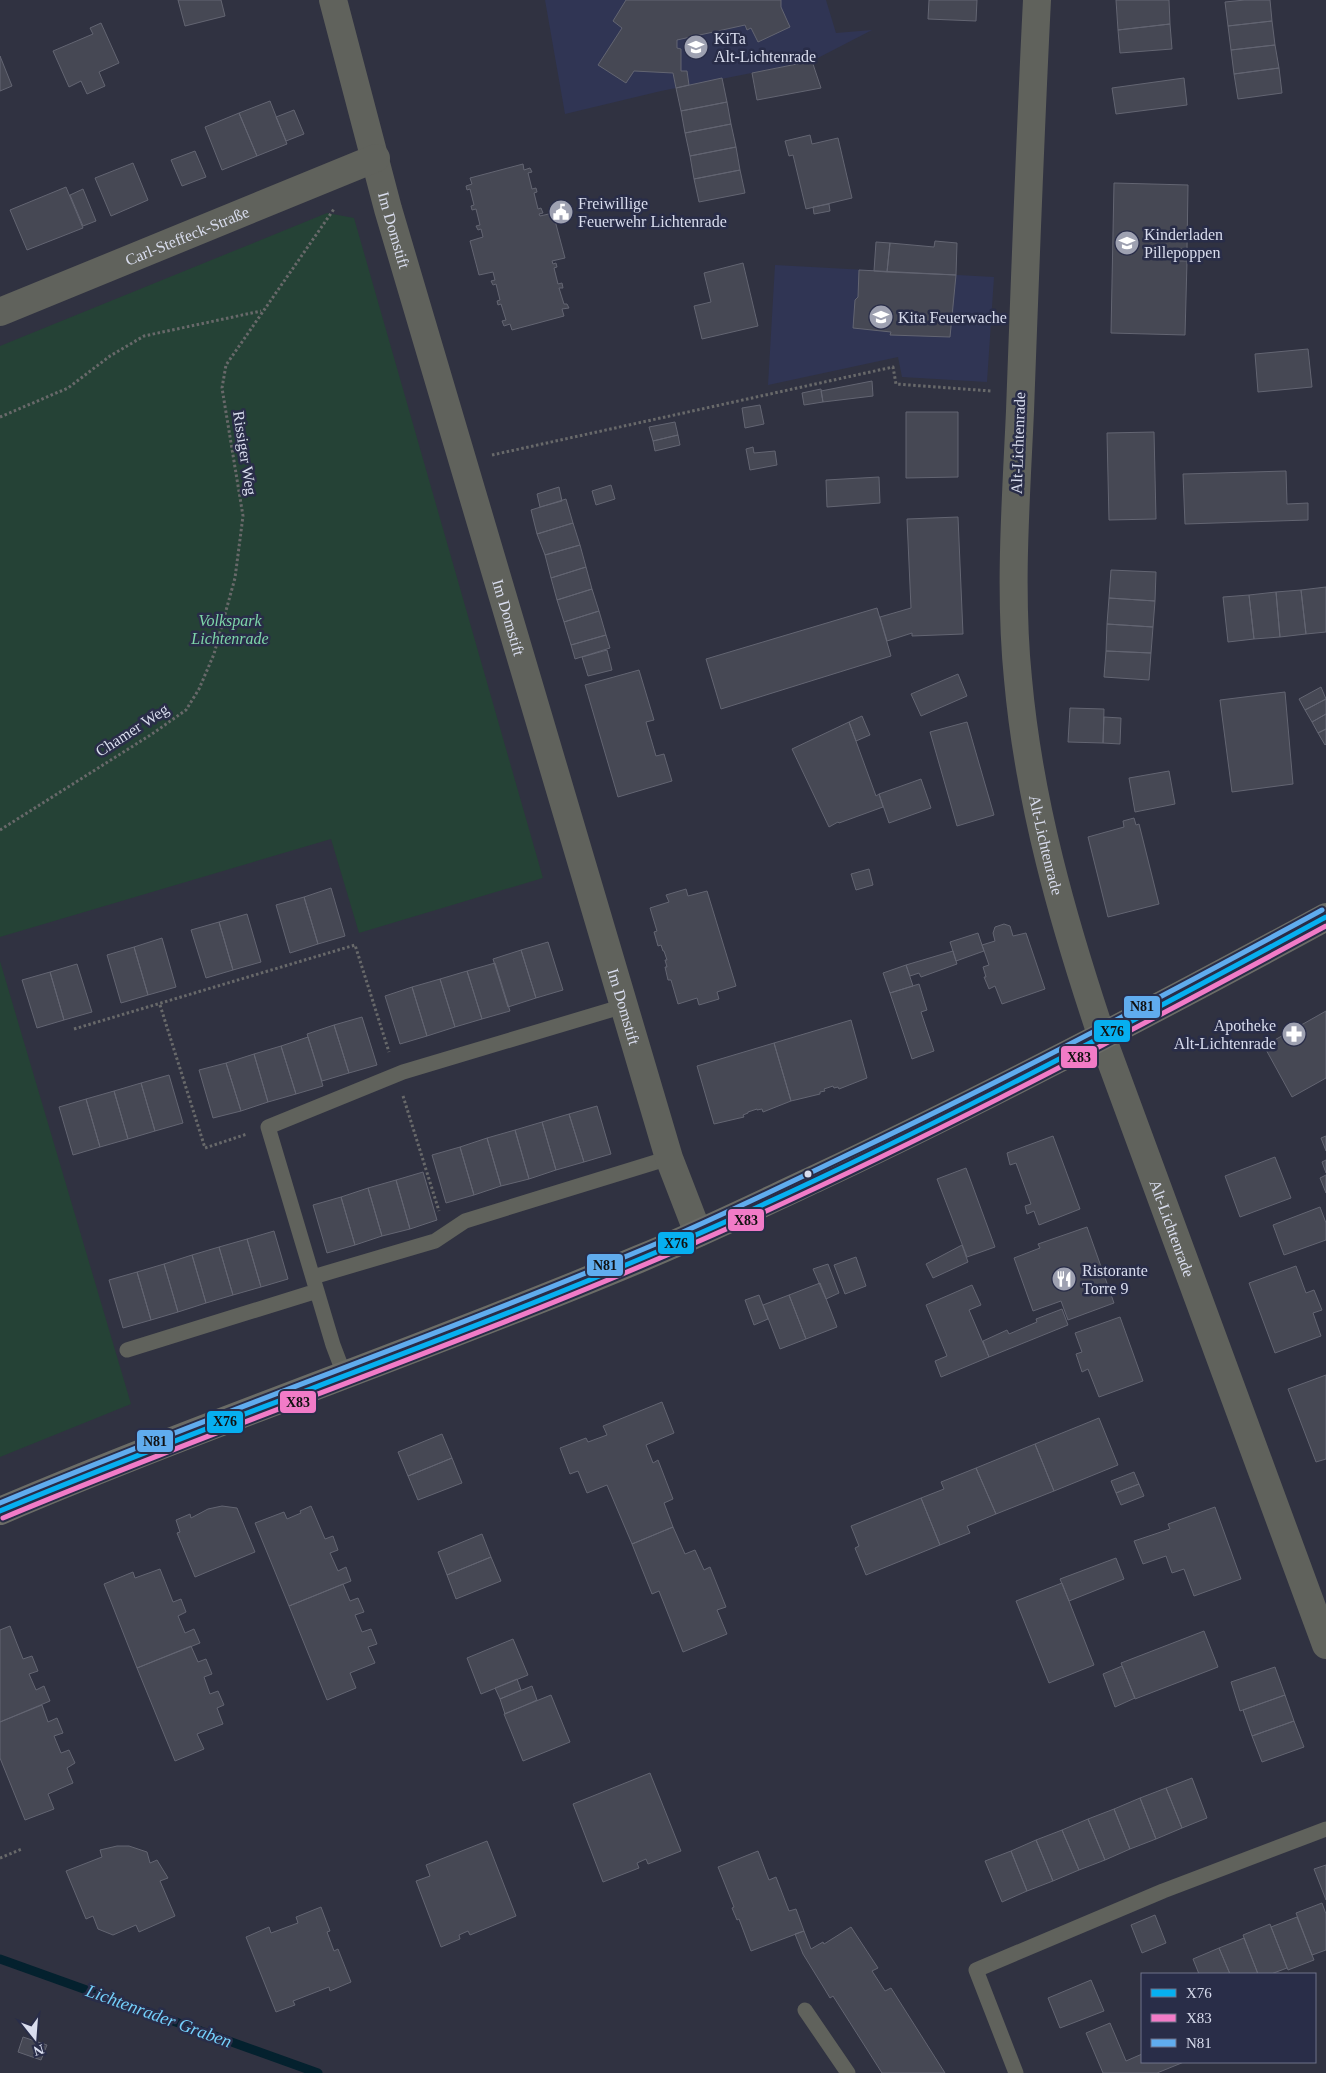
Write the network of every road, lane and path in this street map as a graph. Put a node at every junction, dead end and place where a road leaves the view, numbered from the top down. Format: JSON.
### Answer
{"nodes":[{"id":1,"x":333,"y":0,"type":"edge"},
{"id":2,"x":1037,"y":0,"type":"edge"},
{"id":3,"x":376,"y":158,"type":"junction"},
{"id":4,"x":337,"y":204,"type":"dead end"},
{"id":5,"x":262,"y":310,"type":"junction"},
{"id":6,"x":0,"y":312,"type":"edge"},
{"id":7,"x":997,"y":392,"type":"dead end"},
{"id":8,"x":0,"y":417,"type":"edge"},
{"id":9,"x":486,"y":456,"type":"dead end"},
{"id":10,"x":226,"y":610,"type":"joint"},
{"id":11,"x":0,"y":830,"type":"edge"},
{"id":12,"x":1326,"y":917,"type":"edge"},
{"id":13,"x":160,"y":1005,"type":"junction"},
{"id":14,"x":624,"y":1006,"type":"junction"},
{"id":15,"x":74,"y":1029,"type":"dead end"},
{"id":16,"x":1102,"y":1038,"type":"junction"},
{"id":17,"x":396,"y":1074,"type":"junction"},
{"id":18,"x":268,"y":1127,"type":"junction"},
{"id":19,"x":669,"y":1158,"type":"junction"},
{"id":20,"x":698,"y":1233,"type":"junction"},
{"id":21,"x":446,"y":1234,"type":"junction"},
{"id":22,"x":315,"y":1284,"type":"junction"},
{"id":23,"x":127,"y":1350,"type":"dead end"},
{"id":24,"x":344,"y":1374,"type":"junction"},
{"id":25,"x":0,"y":1511,"type":"edge"},
{"id":26,"x":1326,"y":1645,"type":"edge"},
{"id":27,"x":1326,"y":1829,"type":"edge"},
{"id":28,"x":22,"y":1849,"type":"dead end"},
{"id":29,"x":0,"y":1858,"type":"edge"},
{"id":30,"x":805,"y":2010,"type":"dead end"},
{"id":31,"x":848,"y":2073,"type":"edge"},
{"id":32,"x":1016,"y":2073,"type":"edge"}],
"edges":[{"from":1,"to":3,"type":"street","name":"Im Domstift"},
{"from":2,"to":16,"type":"street","name":"Alt-Lichtenrade"},
{"from":3,"to":6,"type":"street","name":"Carl-Steffeck-Straße"},
{"from":3,"to":14,"type":"street","name":"Im Domstift"},
{"from":4,"to":5,"type":"path","name":"Rissiger Weg"},
{"from":5,"to":8,"type":"path"},
{"from":5,"to":10,"type":"path","name":"Rissiger Weg"},
{"from":7,"to":9,"type":"path"},
{"from":10,"to":11,"type":"path","name":"Chamer Weg"},
{"from":12,"to":16,"type":"street"},
{"from":13,"to":15,"type":"path"},
{"from":13,"to":17,"type":"path"},
{"from":13,"to":18,"type":"path"},
{"from":14,"to":17,"type":"lane"},
{"from":14,"to":19,"type":"street","name":"Im Domstift"},
{"from":16,"to":20,"type":"street"},
{"from":16,"to":26,"type":"street","name":"Alt-Lichtenrade"},
{"from":17,"to":18,"type":"lane"},
{"from":17,"to":21,"type":"path"},
{"from":18,"to":22,"type":"lane"},
{"from":19,"to":20,"type":"street","name":"Im Domstift"},
{"from":19,"to":21,"type":"lane"},
{"from":20,"to":24,"type":"street"},
{"from":21,"to":22,"type":"lane"},
{"from":22,"to":23,"type":"lane"},
{"from":22,"to":24,"type":"lane"},
{"from":24,"to":25,"type":"street"},
{"from":27,"to":32,"type":"lane"},
{"from":28,"to":29,"type":"path"},
{"from":30,"to":31,"type":"lane"}]}
